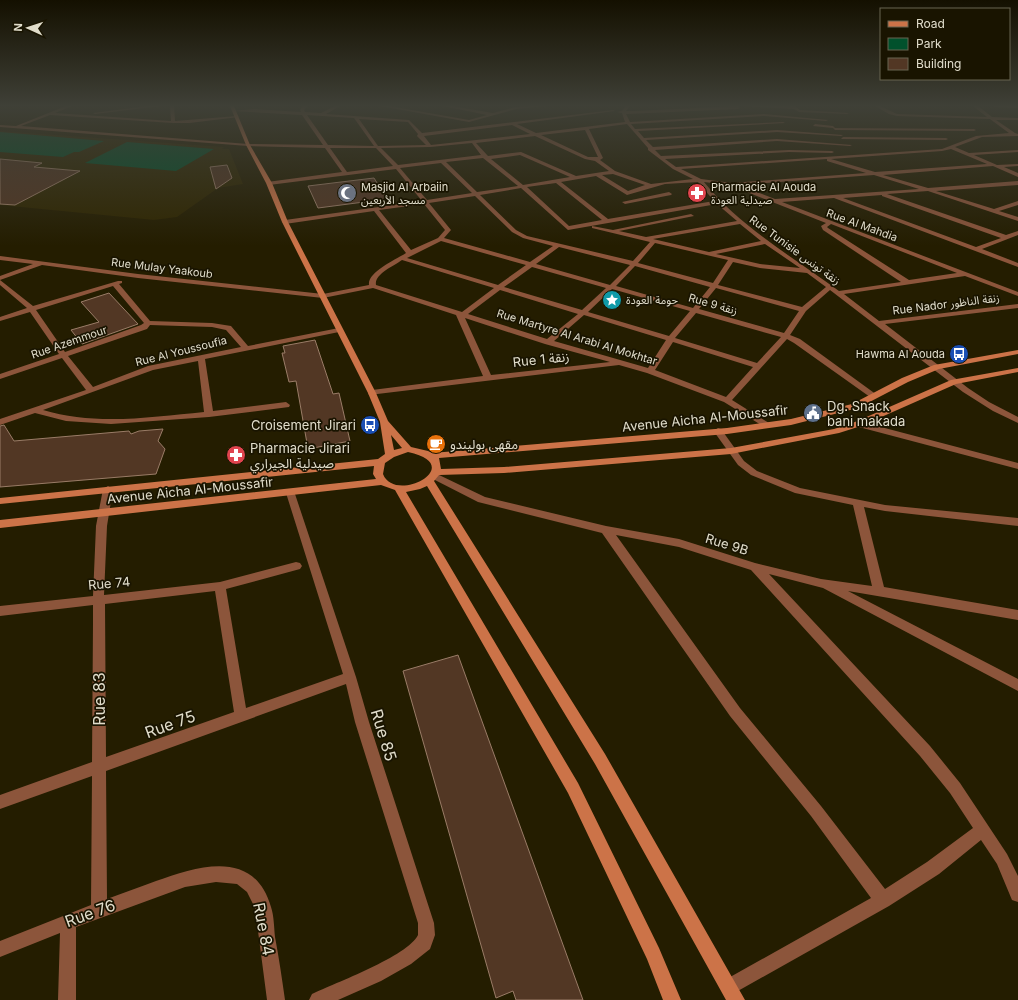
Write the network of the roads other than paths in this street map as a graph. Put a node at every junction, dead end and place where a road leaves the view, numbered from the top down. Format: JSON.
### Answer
{"nodes":[{"id":1,"x":253,"y":153,"type":"edge"},
{"id":2,"x":331,"y":153,"type":"edge"},
{"id":3,"x":383,"y":153,"type":"edge"},
{"id":4,"x":482,"y":153,"type":"edge"},
{"id":5,"x":575,"y":153,"type":"edge"},
{"id":6,"x":598,"y":153,"type":"edge"},
{"id":7,"x":654,"y":153,"type":"edge"},
{"id":8,"x":748,"y":153,"type":"junction"},
{"id":9,"x":757,"y":153,"type":"edge"},
{"id":10,"x":833,"y":153,"type":"edge"},
{"id":11,"x":894,"y":153,"type":"edge"},
{"id":12,"x":989,"y":153,"type":"edge"},
{"id":13,"x":859,"y":154,"type":"junction"},
{"id":14,"x":966,"y":154,"type":"joint"},
{"id":15,"x":486,"y":157,"type":"junction"},
{"id":16,"x":660,"y":158,"type":"junction"},
{"id":17,"x":821,"y":158,"type":"junction"},
{"id":18,"x":597,"y":160,"type":"junction"},
{"id":19,"x":442,"y":161,"type":"junction"},
{"id":20,"x":760,"y":162,"type":"junction"},
{"id":21,"x":1018,"y":164,"type":"edge"},
{"id":22,"x":994,"y":165,"type":"junction"},
{"id":23,"x":397,"y":167,"type":"junction"},
{"id":24,"x":675,"y":168,"type":"junction"},
{"id":25,"x":613,"y":172,"type":"junction"},
{"id":26,"x":876,"y":173,"type":"junction"},
{"id":27,"x":346,"y":174,"type":"junction"},
{"id":28,"x":598,"y":175,"type":"junction"},
{"id":29,"x":1018,"y":175,"type":"edge"},
{"id":30,"x":576,"y":178,"type":"junction"},
{"id":31,"x":699,"y":180,"type":"junction"},
{"id":32,"x":557,"y":181,"type":"junction"},
{"id":33,"x":269,"y":183,"type":"junction"},
{"id":34,"x":1018,"y":183,"type":"edge"},
{"id":35,"x":730,"y":184,"type":"junction"},
{"id":36,"x":649,"y":185,"type":"junction"},
{"id":37,"x":522,"y":187,"type":"junction"},
{"id":38,"x":926,"y":189,"type":"junction"},
{"id":39,"x":626,"y":193,"type":"junction"},
{"id":40,"x":880,"y":193,"type":"junction"},
{"id":41,"x":475,"y":194,"type":"junction"},
{"id":42,"x":669,"y":194,"type":"dead end"},
{"id":43,"x":833,"y":196,"type":"junction"},
{"id":44,"x":772,"y":201,"type":"junction"},
{"id":45,"x":426,"y":202,"type":"junction"},
{"id":46,"x":718,"y":202,"type":"junction"},
{"id":47,"x":1018,"y":204,"type":"edge"},
{"id":48,"x":376,"y":210,"type":"junction"},
{"id":49,"x":994,"y":210,"type":"junction"},
{"id":50,"x":623,"y":211,"type":"junction"},
{"id":51,"x":691,"y":216,"type":"dead end"},
{"id":52,"x":1018,"y":219,"type":"edge"},
{"id":53,"x":285,"y":222,"type":"junction"},
{"id":54,"x":608,"y":222,"type":"junction"},
{"id":55,"x":740,"y":222,"type":"junction"},
{"id":56,"x":829,"y":223,"type":"junction"},
{"id":57,"x":588,"y":225,"type":"junction"},
{"id":58,"x":612,"y":231,"type":"junction"},
{"id":59,"x":1018,"y":233,"type":"edge"},
{"id":60,"x":1005,"y":237,"type":"junction"},
{"id":61,"x":440,"y":239,"type":"junction"},
{"id":62,"x":646,"y":239,"type":"junction"},
{"id":63,"x":654,"y":241,"type":"junction"},
{"id":64,"x":766,"y":242,"type":"junction"},
{"id":65,"x":558,"y":245,"type":"junction"},
{"id":66,"x":977,"y":249,"type":"junction"},
{"id":67,"x":410,"y":253,"type":"junction"},
{"id":68,"x":705,"y":254,"type":"junction"},
{"id":69,"x":0,"y":258,"type":"edge"},
{"id":70,"x":401,"y":258,"type":"junction"},
{"id":71,"x":732,"y":259,"type":"junction"},
{"id":72,"x":42,"y":263,"type":"junction"},
{"id":73,"x":635,"y":264,"type":"junction"},
{"id":74,"x":531,"y":265,"type":"junction"},
{"id":75,"x":1018,"y":265,"type":"edge"},
{"id":76,"x":810,"y":272,"type":"junction"},
{"id":77,"x":967,"y":274,"type":"junction"},
{"id":78,"x":138,"y":276,"type":"junction"},
{"id":79,"x":0,"y":278,"type":"edge"},
{"id":80,"x":0,"y":282,"type":"edge"},
{"id":81,"x":908,"y":283,"type":"junction"},
{"id":82,"x":115,"y":284,"type":"junction"},
{"id":83,"x":374,"y":286,"type":"junction"},
{"id":84,"x":612,"y":286,"type":"junction"},
{"id":85,"x":714,"y":286,"type":"junction"},
{"id":86,"x":830,"y":287,"type":"junction"},
{"id":87,"x":500,"y":288,"type":"junction"},
{"id":88,"x":838,"y":293,"type":"junction"},
{"id":89,"x":1018,"y":294,"type":"edge"},
{"id":90,"x":323,"y":296,"type":"junction"},
{"id":91,"x":1018,"y":306,"type":"edge"},
{"id":92,"x":32,"y":309,"type":"junction"},
{"id":93,"x":694,"y":310,"type":"junction"},
{"id":94,"x":803,"y":310,"type":"junction"},
{"id":95,"x":584,"y":313,"type":"junction"},
{"id":96,"x":461,"y":314,"type":"junction"},
{"id":97,"x":0,"y":319,"type":"edge"},
{"id":98,"x":877,"y":323,"type":"junction"},
{"id":99,"x":146,"y":325,"type":"junction"},
{"id":100,"x":339,"y":330,"type":"junction"},
{"id":101,"x":786,"y":336,"type":"junction"},
{"id":102,"x":671,"y":339,"type":"junction"},
{"id":103,"x":548,"y":342,"type":"junction"},
{"id":104,"x":246,"y":348,"type":"junction"},
{"id":105,"x":1018,"y":352,"type":"edge"},
{"id":106,"x":64,"y":356,"type":"junction"},
{"id":107,"x":201,"y":357,"type":"junction"},
{"id":108,"x":620,"y":363,"type":"junction"},
{"id":109,"x":759,"y":366,"type":"junction"},
{"id":110,"x":937,"y":367,"type":"junction"},
{"id":111,"x":1018,"y":370,"type":"edge"},
{"id":112,"x":650,"y":371,"type":"junction"},
{"id":113,"x":1,"y":376,"type":"edge"},
{"id":114,"x":488,"y":378,"type":"junction"},
{"id":115,"x":954,"y":382,"type":"junction"},
{"id":116,"x":91,"y":391,"type":"junction"},
{"id":117,"x":372,"y":393,"type":"junction"},
{"id":118,"x":873,"y":395,"type":"junction"},
{"id":119,"x":727,"y":400,"type":"junction"},
{"id":120,"x":286,"y":405,"type":"dead end"},
{"id":121,"x":34,"y":410,"type":"junction"},
{"id":122,"x":209,"y":414,"type":"junction"},
{"id":123,"x":1018,"y":420,"type":"edge"},
{"id":124,"x":0,"y":422,"type":"edge"},
{"id":125,"x":384,"y":422,"type":"junction"},
{"id":126,"x":858,"y":424,"type":"junction"},
{"id":127,"x":766,"y":425,"type":"junction"},
{"id":128,"x":718,"y":431,"type":"junction"},
{"id":129,"x":408,"y":449,"type":"junction"},
{"id":130,"x":730,"y":451,"type":"junction"},
{"id":131,"x":390,"y":455,"type":"junction"},
{"id":132,"x":431,"y":456,"type":"junction"},
{"id":133,"x":381,"y":462,"type":"junction"},
{"id":134,"x":1018,"y":466,"type":"edge"},
{"id":135,"x":433,"y":476,"type":"junction"},
{"id":136,"x":382,"y":482,"type":"junction"},
{"id":137,"x":399,"y":488,"type":"junction"},
{"id":138,"x":108,"y":489,"type":"junction"},
{"id":139,"x":291,"y":493,"type":"junction"},
{"id":140,"x":0,"y":501,"type":"edge"},
{"id":141,"x":858,"y":504,"type":"junction"},
{"id":142,"x":102,"y":513,"type":"junction"},
{"id":143,"x":1018,"y":522,"type":"edge"},
{"id":144,"x":0,"y":524,"type":"edge"},
{"id":145,"x":606,"y":530,"type":"junction"},
{"id":146,"x":296,"y":566,"type":"dead end"},
{"id":147,"x":754,"y":567,"type":"junction"},
{"id":148,"x":821,"y":583,"type":"junction"},
{"id":149,"x":220,"y":586,"type":"junction"},
{"id":150,"x":879,"y":591,"type":"junction"},
{"id":151,"x":99,"y":598,"type":"junction"},
{"id":152,"x":0,"y":611,"type":"edge"},
{"id":153,"x":1018,"y":615,"type":"edge"},
{"id":154,"x":350,"y":677,"type":"junction"},
{"id":155,"x":1018,"y":685,"type":"edge"},
{"id":156,"x":241,"y":716,"type":"junction"},
{"id":157,"x":98,"y":767,"type":"junction"},
{"id":158,"x":0,"y":802,"type":"edge"},
{"id":159,"x":983,"y":829,"type":"junction"},
{"id":160,"x":180,"y":881,"type":"joint"},
{"id":161,"x":1017,"y":890,"type":"edge"},
{"id":162,"x":883,"y":900,"type":"junction"},
{"id":163,"x":98,"y":909,"type":"junction"},
{"id":164,"x":68,"y":921,"type":"junction"},
{"id":165,"x":0,"y":949,"type":"edge"},
{"id":166,"x":733,"y":993,"type":"edge"},
{"id":167,"x":67,"y":1000,"type":"edge"},
{"id":168,"x":276,"y":1000,"type":"edge"},
{"id":169,"x":318,"y":1000,"type":"edge"},
{"id":170,"x":672,"y":1000,"type":"edge"}],
"edges":[{"from":1,"to":33,"type":"main road"},
{"from":2,"to":27,"type":"street"},
{"from":3,"to":23,"type":"street"},
{"from":4,"to":15,"type":"street"},
{"from":5,"to":18,"type":"street"},
{"from":6,"to":18,"type":"street"},
{"from":7,"to":16,"type":"street","name":"Rue Tunisie زنقة تونس"},
{"from":8,"to":9,"type":"street"},
{"from":8,"to":16,"type":"street"},
{"from":8,"to":20,"type":"street"},
{"from":10,"to":13,"type":"street"},
{"from":11,"to":13,"type":"street"},
{"from":12,"to":14,"type":"street"},
{"from":13,"to":17,"type":"street"},
{"from":14,"to":22,"type":"street"},
{"from":15,"to":19,"type":"street"},
{"from":15,"to":30,"type":"street"},
{"from":15,"to":37,"type":"street"},
{"from":16,"to":24,"type":"street","name":"Rue Tunisie زنقة تونس"},
{"from":17,"to":20,"type":"street"},
{"from":17,"to":26,"type":"street"},
{"from":18,"to":25,"type":"street"},
{"from":19,"to":23,"type":"street"},
{"from":19,"to":41,"type":"street"},
{"from":20,"to":24,"type":"street"},
{"from":21,"to":22,"type":"street"},
{"from":22,"to":26,"type":"street"},
{"from":22,"to":29,"type":"street"},
{"from":23,"to":27,"type":"street"},
{"from":23,"to":45,"type":"street"},
{"from":24,"to":31,"type":"street","name":"Rue Tunisie زنقة تونس"},
{"from":25,"to":28,"type":"street"},
{"from":25,"to":36,"type":"street"},
{"from":26,"to":35,"type":"street"},
{"from":26,"to":38,"type":"street"},
{"from":27,"to":33,"type":"street"},
{"from":28,"to":30,"type":"street"},
{"from":28,"to":39,"type":"street"},
{"from":30,"to":32,"type":"street"},
{"from":31,"to":35,"type":"street","name":"Rue Al Mahdia"},
{"from":31,"to":36,"type":"street"},
{"from":31,"to":46,"type":"street","name":"Rue Tunisie زنقة تونس"},
{"from":32,"to":37,"type":"street"},
{"from":32,"to":54,"type":"street"},
{"from":33,"to":53,"type":"main road"},
{"from":34,"to":38,"type":"street"},
{"from":35,"to":44,"type":"street","name":"Rue Al Mahdia"},
{"from":36,"to":39,"type":"street"},
{"from":37,"to":41,"type":"street"},
{"from":37,"to":57,"type":"street"},
{"from":38,"to":40,"type":"street"},
{"from":38,"to":49,"type":"street"},
{"from":39,"to":50,"type":"street"},
{"from":40,"to":43,"type":"street"},
{"from":40,"to":60,"type":"street"},
{"from":41,"to":45,"type":"street"},
{"from":41,"to":65,"type":"street"},
{"from":42,"to":50,"type":"street"},
{"from":43,"to":44,"type":"street"},
{"from":43,"to":66,"type":"street"},
{"from":44,"to":56,"type":"street","name":"Rue Al Mahdia"},
{"from":45,"to":48,"type":"street"},
{"from":45,"to":61,"type":"street"},
{"from":46,"to":50,"type":"street"},
{"from":46,"to":55,"type":"street","name":"Rue Tunisie زنقة تونس"},
{"from":47,"to":49,"type":"street"},
{"from":48,"to":53,"type":"street"},
{"from":48,"to":67,"type":"street"},
{"from":49,"to":52,"type":"street"},
{"from":50,"to":54,"type":"street"},
{"from":51,"to":58,"type":"street"},
{"from":53,"to":90,"type":"main road"},
{"from":54,"to":57,"type":"street"},
{"from":55,"to":62,"type":"street"},
{"from":55,"to":64,"type":"street","name":"Rue Tunisie زنقة تونس"},
{"from":56,"to":77,"type":"street","name":"Rue Al Mahdia"},
{"from":56,"to":81,"type":"street"},
{"from":57,"to":58,"type":"street"},
{"from":58,"to":62,"type":"street"},
{"from":59,"to":60,"type":"street"},
{"from":60,"to":66,"type":"street"},
{"from":61,"to":67,"type":"street"},
{"from":61,"to":74,"type":"street","name":"Rue 9 زنقة"},
{"from":62,"to":63,"type":"street"},
{"from":63,"to":68,"type":"street"},
{"from":63,"to":73,"type":"street"},
{"from":64,"to":68,"type":"street"},
{"from":64,"to":76,"type":"street","name":"Rue Tunisie زنقة تونس"},
{"from":65,"to":73,"type":"street"},
{"from":65,"to":74,"type":"street"},
{"from":66,"to":75,"type":"street"},
{"from":67,"to":70,"type":"street"},
{"from":68,"to":71,"type":"street"},
{"from":69,"to":72,"type":"street","name":"Rue Mulay Yaakoub"},
{"from":70,"to":83,"type":"street"},
{"from":70,"to":87,"type":"street"},
{"from":71,"to":76,"type":"street"},
{"from":71,"to":85,"type":"street"},
{"from":72,"to":78,"type":"street","name":"Rue Mulay Yaakoub"},
{"from":72,"to":79,"type":"street"},
{"from":73,"to":84,"type":"street"},
{"from":73,"to":85,"type":"street"},
{"from":74,"to":84,"type":"street","name":"Rue 9 زنقة"},
{"from":74,"to":87,"type":"street"},
{"from":76,"to":86,"type":"street","name":"Rue Tunisie زنقة تونس"},
{"from":77,"to":81,"type":"street"},
{"from":77,"to":89,"type":"street","name":"Rue Al Mahdia"},
{"from":78,"to":82,"type":"street"},
{"from":78,"to":90,"type":"street","name":"Rue Mulay Yaakoub"},
{"from":80,"to":92,"type":"street"},
{"from":81,"to":88,"type":"street"},
{"from":82,"to":92,"type":"street"},
{"from":82,"to":99,"type":"street"},
{"from":83,"to":90,"type":"street","name":"Rue Mulay Yaakoub"},
{"from":83,"to":96,"type":"street","name":"Rue Martyre Al Arabi Al Mokhtar"},
{"from":84,"to":93,"type":"street","name":"Rue 9 زنقة"},
{"from":84,"to":95,"type":"street"},
{"from":85,"to":93,"type":"street"},
{"from":85,"to":94,"type":"street"},
{"from":86,"to":88,"type":"street","name":"Rue Tunisie زنقة تونس"},
{"from":86,"to":94,"type":"street"},
{"from":87,"to":95,"type":"street"},
{"from":87,"to":96,"type":"street"},
{"from":88,"to":98,"type":"street","name":"Rue Tunisie زنقة تونس"},
{"from":90,"to":100,"type":"main road"},
{"from":91,"to":98,"type":"street","name":"Rue Nador زنقة الناظور"},
{"from":92,"to":97,"type":"street"},
{"from":92,"to":106,"type":"street"},
{"from":93,"to":101,"type":"street","name":"Rue 9 زنقة"},
{"from":93,"to":102,"type":"street"},
{"from":94,"to":101,"type":"street"},
{"from":95,"to":102,"type":"street"},
{"from":95,"to":103,"type":"street"},
{"from":96,"to":103,"type":"street","name":"Rue Martyre Al Arabi Al Mokhtar"},
{"from":96,"to":114,"type":"street"},
{"from":98,"to":110,"type":"street","name":"Rue Tunisie زنقة تونس"},
{"from":99,"to":104,"type":"street"},
{"from":99,"to":106,"type":"street","name":"Rue Azemmour"},
{"from":100,"to":104,"type":"street","name":"Rue Al Youssoufia"},
{"from":100,"to":117,"type":"main road"},
{"from":101,"to":109,"type":"street"},
{"from":101,"to":118,"type":"street","name":"Rue 9 زنقة"},
{"from":102,"to":109,"type":"street"},
{"from":102,"to":112,"type":"street"},
{"from":103,"to":108,"type":"street","name":"Rue Martyre Al Arabi Al Mokhtar"},
{"from":104,"to":107,"type":"street","name":"Rue Al Youssoufia"},
{"from":105,"to":110,"type":"main road","name":"Avenue Aicha Al-Moussafir"},
{"from":106,"to":113,"type":"street","name":"Rue Azemmour"},
{"from":106,"to":116,"type":"street"},
{"from":107,"to":116,"type":"street","name":"Rue Al Youssoufia"},
{"from":107,"to":122,"type":"street"},
{"from":108,"to":112,"type":"street","name":"Rue Martyre Al Arabi Al Mokhtar"},
{"from":108,"to":114,"type":"street","name":"Rue 1 زنقة"},
{"from":109,"to":119,"type":"street"},
{"from":110,"to":115,"type":"street","name":"Rue Tunisie زنقة تونس"},
{"from":110,"to":118,"type":"main road","name":"Avenue Aicha Al-Moussafir"},
{"from":111,"to":115,"type":"main road"},
{"from":112,"to":119,"type":"street","name":"Rue Martyre Al Arabi Al Mokhtar"},
{"from":114,"to":117,"type":"street","name":"Rue 1 زنقة"},
{"from":115,"to":123,"type":"street","name":"Rue Tunisie زنقة تونس"},
{"from":115,"to":126,"type":"main road"},
{"from":116,"to":121,"type":"street","name":"Rue Al Youssoufia"},
{"from":117,"to":125,"type":"main road"},
{"from":118,"to":127,"type":"main road","name":"Avenue Aicha Al-Moussafir"},
{"from":119,"to":127,"type":"street","name":"Rue Martyre Al Arabi Al Mokhtar"},
{"from":120,"to":122,"type":"street"},
{"from":121,"to":122,"type":"street"},
{"from":121,"to":124,"type":"street","name":"Rue Al Youssoufia"},
{"from":125,"to":129,"type":"main road"},
{"from":125,"to":131,"type":"main road"},
{"from":126,"to":130,"type":"main road"},
{"from":126,"to":134,"type":"street"},
{"from":127,"to":128,"type":"main road","name":"Avenue Aicha Al-Moussafir"},
{"from":128,"to":130,"type":"street"},
{"from":128,"to":132,"type":"main road","name":"Avenue Aicha Al-Moussafir"},
{"from":129,"to":131,"type":"main road"},
{"from":129,"to":132,"type":"main road"},
{"from":130,"to":135,"type":"main road"},
{"from":130,"to":141,"type":"street"},
{"from":131,"to":133,"type":"main road"},
{"from":132,"to":135,"type":"main road"},
{"from":133,"to":136,"type":"main road"},
{"from":133,"to":138,"type":"main road","name":"Avenue Aicha Al-Moussafir"},
{"from":135,"to":137,"type":"main road"},
{"from":135,"to":145,"type":"street","name":"Rue 9B"},
{"from":135,"to":166,"type":"main road"},
{"from":136,"to":137,"type":"main road"},
{"from":136,"to":139,"type":"main road","name":"Avenue Aicha Al-Moussafir"},
{"from":137,"to":170,"type":"main road"},
{"from":138,"to":140,"type":"main road","name":"Avenue Aicha Al-Moussafir"},
{"from":138,"to":142,"type":"street","name":"Rue 83"},
{"from":139,"to":142,"type":"main road","name":"Avenue Aicha Al-Moussafir"},
{"from":139,"to":154,"type":"street","name":"Rue 85"},
{"from":141,"to":143,"type":"street"},
{"from":141,"to":150,"type":"street"},
{"from":142,"to":144,"type":"main road","name":"Avenue Aicha Al-Moussafir"},
{"from":142,"to":151,"type":"street","name":"Rue 83"},
{"from":145,"to":147,"type":"street","name":"Rue 9B"},
{"from":145,"to":162,"type":"street"},
{"from":146,"to":149,"type":"street","name":"Rue 74"},
{"from":147,"to":148,"type":"street","name":"Rue 9B"},
{"from":147,"to":159,"type":"street"},
{"from":148,"to":150,"type":"street","name":"Rue 9B"},
{"from":148,"to":155,"type":"street"},
{"from":149,"to":151,"type":"street","name":"Rue 74"},
{"from":149,"to":156,"type":"street"},
{"from":150,"to":153,"type":"street","name":"Rue 9B"},
{"from":151,"to":152,"type":"street","name":"Rue 74"},
{"from":151,"to":157,"type":"street","name":"Rue 83"},
{"from":154,"to":156,"type":"street","name":"Rue 75"},
{"from":154,"to":169,"type":"street","name":"Rue 85"},
{"from":156,"to":157,"type":"street","name":"Rue 75"},
{"from":157,"to":158,"type":"street","name":"Rue 75"},
{"from":157,"to":163,"type":"street","name":"Rue 83"},
{"from":159,"to":161,"type":"street"},
{"from":159,"to":162,"type":"street"},
{"from":160,"to":163,"type":"street","name":"Rue 76"},
{"from":160,"to":168,"type":"street","name":"Rue 84"},
{"from":162,"to":166,"type":"street"},
{"from":163,"to":164,"type":"street","name":"Rue 76"},
{"from":164,"to":165,"type":"street","name":"Rue 76"},
{"from":164,"to":167,"type":"street"}]}
